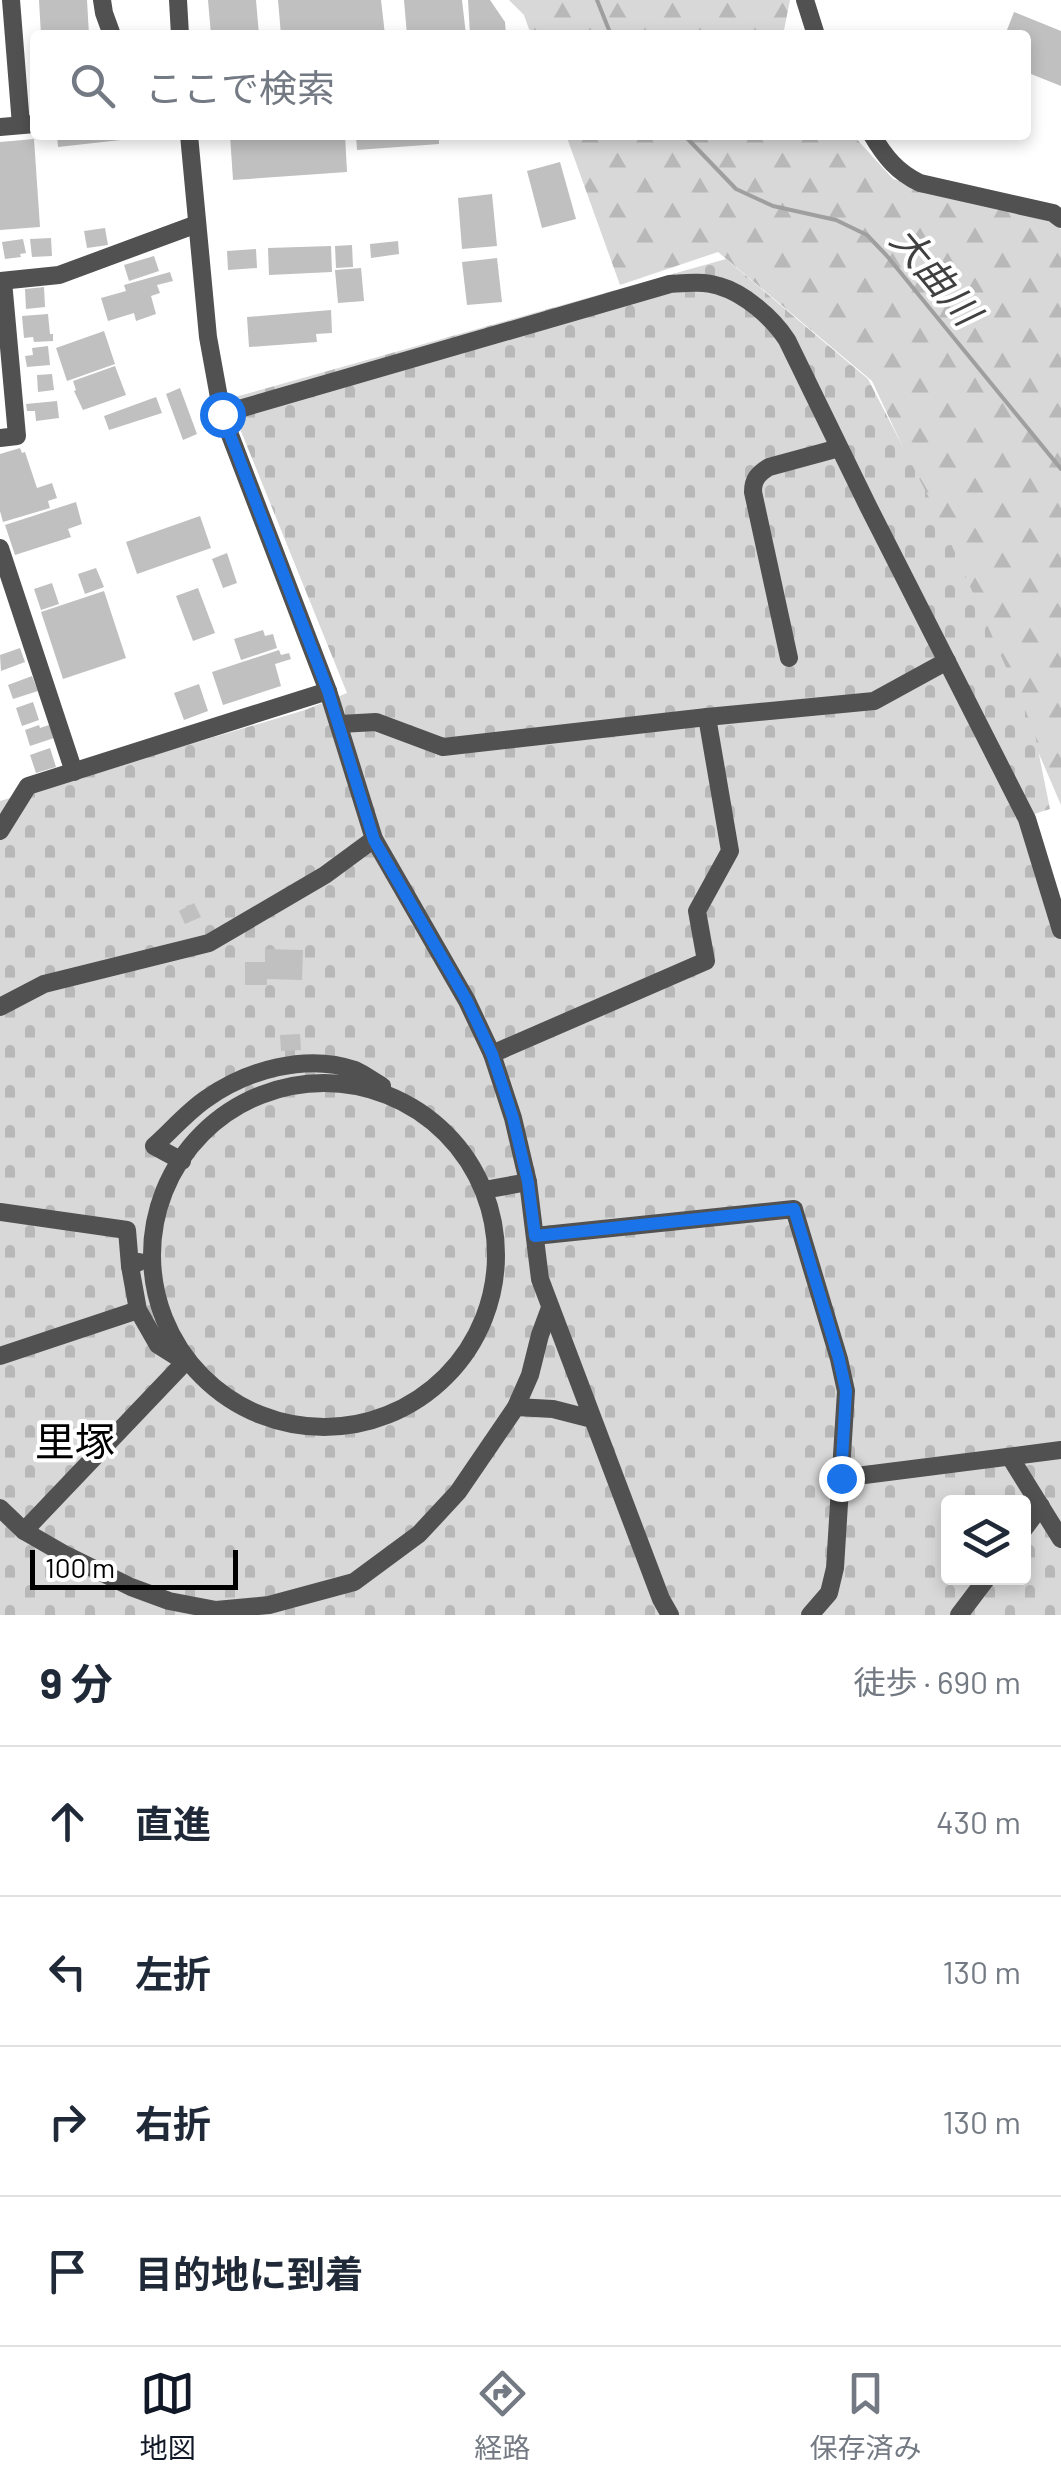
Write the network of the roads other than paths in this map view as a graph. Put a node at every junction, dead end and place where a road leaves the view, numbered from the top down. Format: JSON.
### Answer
{"nodes":[{"id":1,"x":11,"y":0,"type":"edge"},
{"id":2,"x":102,"y":0,"type":"edge"},
{"id":3,"x":178,"y":0,"type":"edge"},
{"id":4,"x":805,"y":0,"type":"edge"},
{"id":5,"x":110,"y":30,"type":"edge"},
{"id":6,"x":180,"y":30,"type":"edge"},
{"id":7,"x":814,"y":30,"type":"edge"},
{"id":8,"x":28,"y":124,"type":"edge"},
{"id":9,"x":0,"y":127,"type":"edge"},
{"id":10,"x":189,"y":140,"type":"edge"},
{"id":11,"x":875,"y":140,"type":"edge"},
{"id":12,"x":1061,"y":219,"type":"edge"},
{"id":13,"x":197,"y":224,"type":"junction"},
{"id":14,"x":1,"y":281,"type":"edge"},
{"id":15,"x":5,"y":356,"type":"edge"},
{"id":16,"x":222,"y":414,"type":"junction"},
{"id":17,"x":0,"y":438,"type":"edge"},
{"id":18,"x":839,"y":448,"type":"junction"},
{"id":19,"x":0,"y":548,"type":"edge"},
{"id":20,"x":20,"y":606,"type":"junction"},
{"id":21,"x":0,"y":612,"type":"edge"},
{"id":22,"x":789,"y":658,"type":"dead end"},
{"id":23,"x":947,"y":661,"type":"junction"},
{"id":24,"x":328,"y":691,"type":"junction"},
{"id":25,"x":707,"y":717,"type":"junction"},
{"id":26,"x":340,"y":724,"type":"junction"},
{"id":27,"x":74,"y":772,"type":"junction"},
{"id":28,"x":0,"y":831,"type":"edge"},
{"id":29,"x":374,"y":840,"type":"junction"},
{"id":30,"x":1061,"y":930,"type":"edge"},
{"id":31,"x":0,"y":1007,"type":"edge"},
{"id":32,"x":492,"y":1054,"type":"junction"},
{"id":33,"x":265,"y":1070,"type":"junction"},
{"id":34,"x":387,"y":1089,"type":"junction"},
{"id":35,"x":270,"y":1092,"type":"junction"},
{"id":36,"x":182,"y":1161,"type":"junction"},
{"id":37,"x":528,"y":1182,"type":"junction"},
{"id":38,"x":484,"y":1190,"type":"junction"},
{"id":39,"x":0,"y":1212,"type":"edge"},
{"id":40,"x":535,"y":1236,"type":"junction"},
{"id":41,"x":154,"y":1258,"type":"junction"},
{"id":42,"x":130,"y":1266,"type":"junction"},
{"id":43,"x":550,"y":1308,"type":"junction"},
{"id":44,"x":138,"y":1310,"type":"junction"},
{"id":45,"x":0,"y":1356,"type":"edge"},
{"id":46,"x":185,"y":1362,"type":"junction"},
{"id":47,"x":516,"y":1407,"type":"junction"},
{"id":48,"x":592,"y":1419,"type":"junction"},
{"id":49,"x":1061,"y":1450,"type":"edge"},
{"id":50,"x":1010,"y":1457,"type":"junction"},
{"id":51,"x":841,"y":1478,"type":"junction"},
{"id":52,"x":1041,"y":1506,"type":"junction"},
{"id":53,"x":0,"y":1508,"type":"edge"},
{"id":54,"x":1031,"y":1520,"type":"edge"},
{"id":55,"x":24,"y":1531,"type":"junction"},
{"id":56,"x":1061,"y":1539,"type":"edge"},
{"id":57,"x":982,"y":1585,"type":"edge"},
{"id":58,"x":305,"y":1597,"type":"junction"},
{"id":59,"x":312,"y":1615,"type":"edge"},
{"id":60,"x":670,"y":1615,"type":"edge"},
{"id":61,"x":810,"y":1615,"type":"edge"},
{"id":62,"x":959,"y":1615,"type":"edge"}],
"edges":[{"from":1,"to":8,"type":"street"},
{"from":2,"to":5,"type":"street"},
{"from":3,"to":6,"type":"street"},
{"from":4,"to":7,"type":"street"},
{"from":8,"to":9,"type":"street"},
{"from":10,"to":13,"type":"street"},
{"from":11,"to":12,"type":"street"},
{"from":13,"to":14,"type":"street"},
{"from":13,"to":16,"type":"street"},
{"from":14,"to":15,"type":"street"},
{"from":15,"to":17,"type":"street"},
{"from":16,"to":18,"type":"street"},
{"from":16,"to":24,"type":"street"},
{"from":18,"to":22,"type":"street"},
{"from":18,"to":23,"type":"street"},
{"from":19,"to":20,"type":"street"},
{"from":20,"to":21,"type":"street"},
{"from":20,"to":27,"type":"street"},
{"from":23,"to":25,"type":"street"},
{"from":23,"to":30,"type":"street"},
{"from":24,"to":26,"type":"street"},
{"from":24,"to":27,"type":"street"},
{"from":25,"to":26,"type":"street"},
{"from":25,"to":32,"type":"street"},
{"from":26,"to":29,"type":"street"},
{"from":27,"to":28,"type":"street"},
{"from":29,"to":31,"type":"street"},
{"from":29,"to":32,"type":"street"},
{"from":32,"to":37,"type":"street"},
{"from":33,"to":34,"type":"street"},
{"from":33,"to":35,"type":"street"},
{"from":33,"to":36,"type":"street"},
{"from":34,"to":35,"type":"street"},
{"from":34,"to":38,"type":"street"},
{"from":35,"to":36,"type":"street"},
{"from":36,"to":41,"type":"street"},
{"from":37,"to":38,"type":"street"},
{"from":37,"to":40,"type":"street"},
{"from":38,"to":46,"type":"street"},
{"from":39,"to":42,"type":"street"},
{"from":40,"to":43,"type":"street"},
{"from":40,"to":51,"type":"street"},
{"from":41,"to":42,"type":"street"},
{"from":41,"to":46,"type":"street"},
{"from":42,"to":44,"type":"street"},
{"from":43,"to":47,"type":"street"},
{"from":43,"to":48,"type":"street"},
{"from":44,"to":45,"type":"street"},
{"from":44,"to":46,"type":"street"},
{"from":46,"to":55,"type":"street"},
{"from":47,"to":48,"type":"street"},
{"from":47,"to":58,"type":"street"},
{"from":48,"to":60,"type":"street"},
{"from":49,"to":50,"type":"street"},
{"from":50,"to":51,"type":"street"},
{"from":50,"to":52,"type":"street"},
{"from":51,"to":61,"type":"street"},
{"from":52,"to":54,"type":"street"},
{"from":52,"to":56,"type":"street"},
{"from":53,"to":55,"type":"street"},
{"from":55,"to":58,"type":"street"},
{"from":57,"to":62,"type":"street"},
{"from":58,"to":59,"type":"street"}]}
